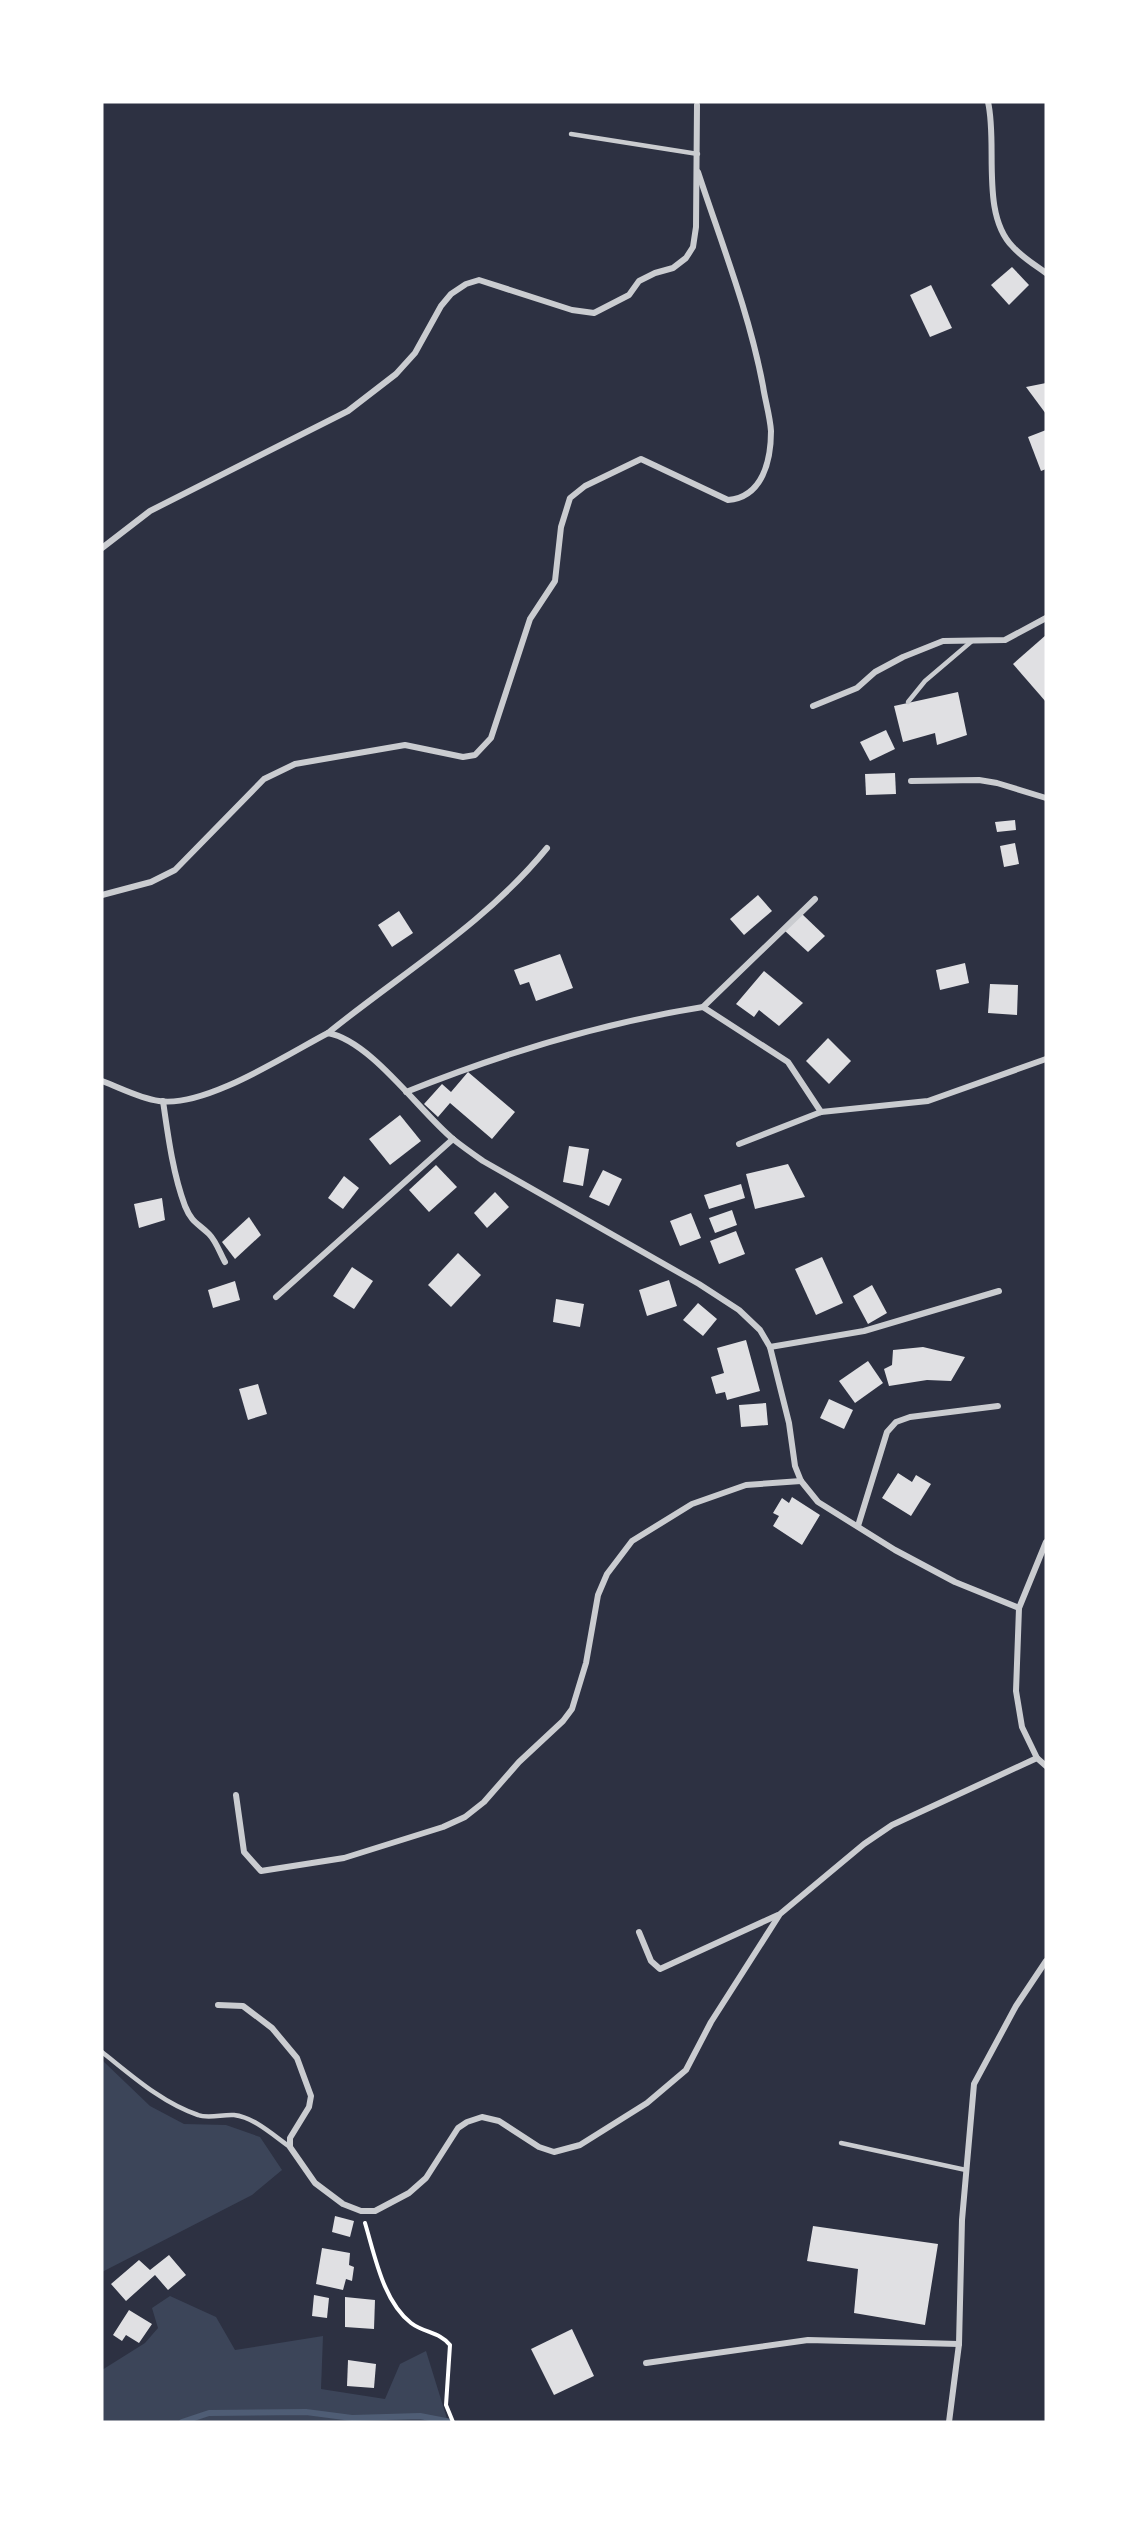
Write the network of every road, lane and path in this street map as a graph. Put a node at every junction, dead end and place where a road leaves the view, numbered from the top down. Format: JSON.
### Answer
{"nodes":[{"id":1,"x":988,"y":102,"type":"edge"},
{"id":2,"x":697,"y":105,"type":"dead end"},
{"id":3,"x":570,"y":134,"type":"dead end"},
{"id":4,"x":698,"y":154,"type":"junction"},
{"id":5,"x":698,"y":172,"type":"junction"},
{"id":6,"x":1046,"y":273,"type":"edge"},
{"id":7,"x":102,"y":548,"type":"edge"},
{"id":8,"x":1046,"y":618,"type":"edge"},
{"id":9,"x":972,"y":640,"type":"junction"},
{"id":10,"x":908,"y":702,"type":"dead end"},
{"id":11,"x":813,"y":706,"type":"dead end"},
{"id":12,"x":911,"y":781,"type":"dead end"},
{"id":13,"x":1046,"y":798,"type":"edge"},
{"id":14,"x":547,"y":848,"type":"dead end"},
{"id":15,"x":102,"y":895,"type":"edge"},
{"id":16,"x":815,"y":899,"type":"dead end"},
{"id":17,"x":703,"y":1007,"type":"junction"},
{"id":18,"x":328,"y":1033,"type":"junction"},
{"id":19,"x":1046,"y":1059,"type":"edge"},
{"id":20,"x":102,"y":1081,"type":"edge"},
{"id":21,"x":406,"y":1092,"type":"junction"},
{"id":22,"x":163,"y":1101,"type":"junction"},
{"id":23,"x":822,"y":1112,"type":"junction"},
{"id":24,"x":453,"y":1139,"type":"junction"},
{"id":25,"x":739,"y":1144,"type":"dead end"},
{"id":26,"x":225,"y":1262,"type":"dead end"},
{"id":27,"x":999,"y":1291,"type":"dead end"},
{"id":28,"x":276,"y":1297,"type":"dead end"},
{"id":29,"x":770,"y":1347,"type":"junction"},
{"id":30,"x":998,"y":1406,"type":"dead end"},
{"id":31,"x":801,"y":1481,"type":"junction"},
{"id":32,"x":858,"y":1526,"type":"junction"},
{"id":33,"x":1046,"y":1542,"type":"edge"},
{"id":34,"x":1019,"y":1608,"type":"junction"},
{"id":35,"x":1037,"y":1758,"type":"junction"},
{"id":36,"x":1046,"y":1766,"type":"edge"},
{"id":37,"x":236,"y":1795,"type":"dead end"},
{"id":38,"x":780,"y":1914,"type":"junction"},
{"id":39,"x":639,"y":1932,"type":"dead end"},
{"id":40,"x":1046,"y":1961,"type":"edge"},
{"id":41,"x":218,"y":2006,"type":"dead end"},
{"id":42,"x":102,"y":2052,"type":"edge"},
{"id":43,"x":841,"y":2144,"type":"dead end"},
{"id":44,"x":290,"y":2147,"type":"junction"},
{"id":45,"x":966,"y":2170,"type":"junction"},
{"id":46,"x":361,"y":2211,"type":"junction"},
{"id":47,"x":959,"y":2344,"type":"junction"},
{"id":48,"x":646,"y":2363,"type":"dead end"},
{"id":49,"x":453,"y":2422,"type":"edge"},
{"id":50,"x":950,"y":2422,"type":"edge"}],
"edges":[{"from":1,"to":6,"type":"street"},
{"from":2,"to":4,"type":"street"},
{"from":3,"to":4,"type":"lane"},
{"from":4,"to":5,"type":"street"},
{"from":5,"to":7,"type":"street"},
{"from":5,"to":15,"type":"street"},
{"from":8,"to":9,"type":"street"},
{"from":9,"to":10,"type":"lane"},
{"from":9,"to":11,"type":"street"},
{"from":12,"to":13,"type":"street"},
{"from":14,"to":18,"type":"street"},
{"from":16,"to":17,"type":"street"},
{"from":17,"to":21,"type":"street"},
{"from":17,"to":23,"type":"street"},
{"from":18,"to":21,"type":"street"},
{"from":18,"to":22,"type":"street"},
{"from":19,"to":23,"type":"street"},
{"from":20,"to":22,"type":"street"},
{"from":21,"to":24,"type":"street"},
{"from":22,"to":26,"type":"street"},
{"from":23,"to":25,"type":"street"},
{"from":24,"to":28,"type":"street"},
{"from":24,"to":29,"type":"street"},
{"from":27,"to":29,"type":"street"},
{"from":29,"to":31,"type":"street"},
{"from":30,"to":32,"type":"street"},
{"from":31,"to":32,"type":"street"},
{"from":31,"to":37,"type":"street"},
{"from":32,"to":34,"type":"street"},
{"from":33,"to":34,"type":"street"},
{"from":34,"to":35,"type":"street"},
{"from":35,"to":36,"type":"street"},
{"from":35,"to":38,"type":"street"},
{"from":38,"to":39,"type":"street"},
{"from":38,"to":46,"type":"street"},
{"from":40,"to":45,"type":"street"},
{"from":41,"to":44,"type":"street"},
{"from":42,"to":44,"type":"lane"},
{"from":43,"to":45,"type":"lane"},
{"from":44,"to":46,"type":"street"},
{"from":45,"to":47,"type":"street"},
{"from":46,"to":49,"type":"path"},
{"from":47,"to":48,"type":"street"},
{"from":47,"to":50,"type":"street"}]}
